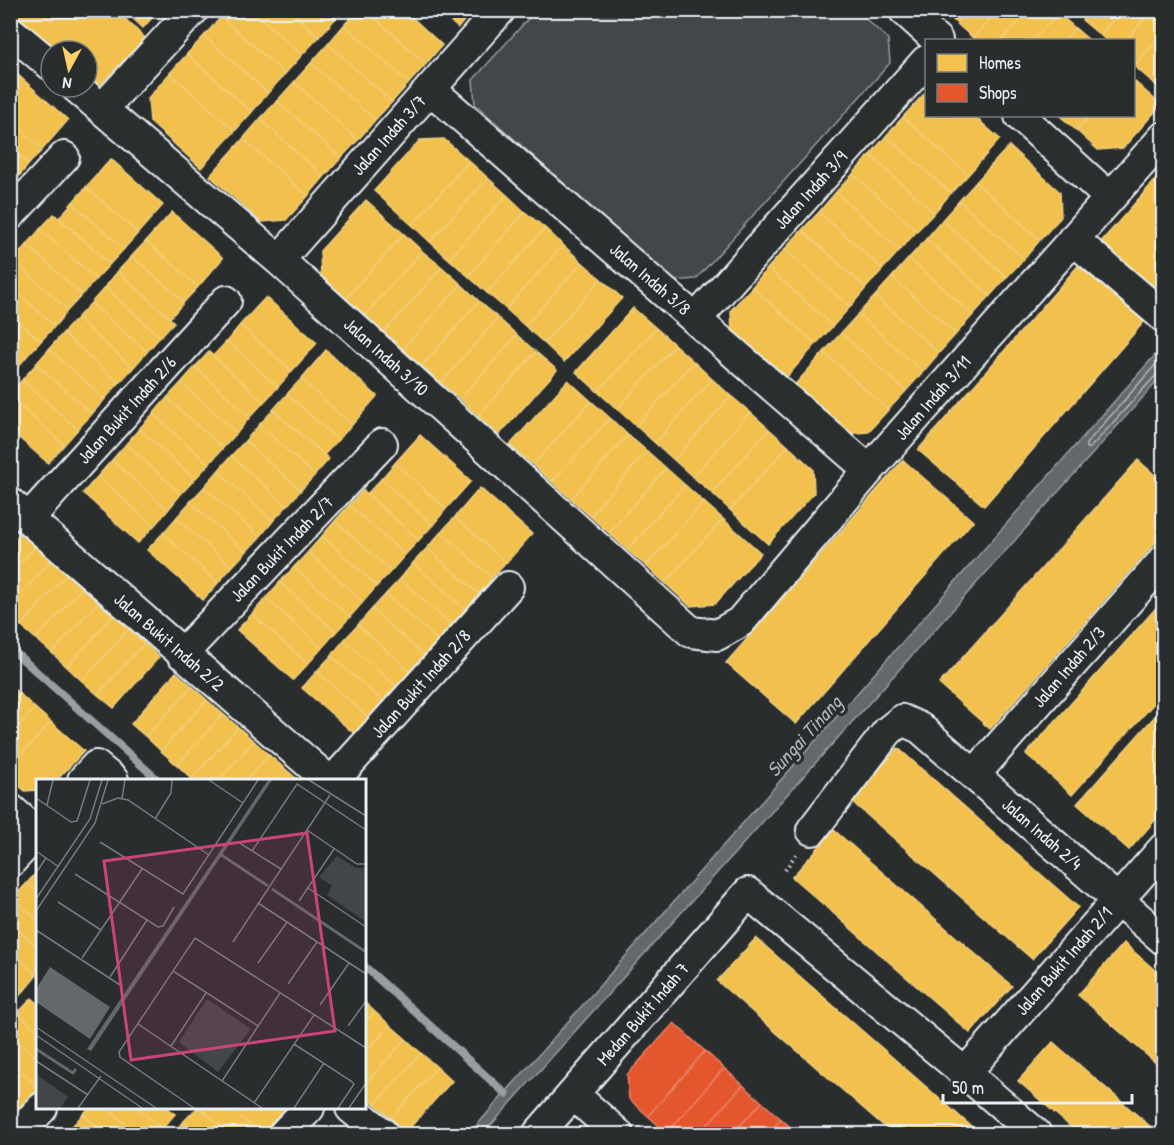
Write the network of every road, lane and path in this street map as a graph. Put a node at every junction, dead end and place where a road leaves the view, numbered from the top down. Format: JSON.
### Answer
{"nodes":[{"id":1,"x":193,"y":10,"type":"edge"},
{"id":2,"x":500,"y":10,"type":"edge"},
{"id":3,"x":904,"y":10,"type":"edge"},
{"id":4,"x":10,"y":31,"type":"edge"},
{"id":5,"x":936,"y":39,"type":"edge"},
{"id":6,"x":39,"y":55,"type":"edge"},
{"id":7,"x":925,"y":63,"type":"edge"},
{"id":8,"x":430,"y":89,"type":"junction"},
{"id":9,"x":90,"y":99,"type":"edge"},
{"id":10,"x":102,"y":109,"type":"junction"},
{"id":11,"x":1021,"y":117,"type":"edge"},
{"id":12,"x":1164,"y":137,"type":"edge"},
{"id":13,"x":64,"y":157,"type":"dead end"},
{"id":14,"x":1110,"y":198,"type":"junction"},
{"id":15,"x":10,"y":215,"type":"edge"},
{"id":16,"x":1073,"y":239,"type":"junction"},
{"id":17,"x":279,"y":260,"type":"junction"},
{"id":18,"x":226,"y":301,"type":"dead end"},
{"id":19,"x":1164,"y":318,"type":"edge"},
{"id":20,"x":696,"y":319,"type":"junction"},
{"id":21,"x":382,"y":444,"type":"dead end"},
{"id":22,"x":869,"y":470,"type":"junction"},
{"id":23,"x":20,"y":511,"type":"edge"},
{"id":24,"x":1164,"y":560,"type":"edge"},
{"id":25,"x":508,"y":587,"type":"dead end"},
{"id":26,"x":691,"y":632,"type":"joint"},
{"id":27,"x":182,"y":654,"type":"junction"},
{"id":28,"x":974,"y":775,"type":"junction"},
{"id":29,"x":327,"y":779,"type":"edge"},
{"id":30,"x":335,"y":779,"type":"edge"},
{"id":31,"x":10,"y":809,"type":"edge"},
{"id":32,"x":812,"y":830,"type":"dead end"},
{"id":33,"x":36,"y":831,"type":"edge"},
{"id":34,"x":36,"y":833,"type":"edge"},
{"id":35,"x":1164,"y":848,"type":"edge"},
{"id":36,"x":10,"y":862,"type":"edge"},
{"id":37,"x":1118,"y":900,"type":"junction"},
{"id":38,"x":1164,"y":940,"type":"edge"},
{"id":39,"x":965,"y":1073,"type":"junction"},
{"id":40,"x":573,"y":1094,"type":"junction"},
{"id":41,"x":40,"y":1109,"type":"edge"},
{"id":42,"x":307,"y":1109,"type":"edge"},
{"id":43,"x":353,"y":1109,"type":"edge"},
{"id":44,"x":17,"y":1134,"type":"edge"},
{"id":45,"x":284,"y":1134,"type":"edge"},
{"id":46,"x":384,"y":1134,"type":"edge"},
{"id":47,"x":538,"y":1134,"type":"edge"},
{"id":48,"x":618,"y":1134,"type":"edge"},
{"id":49,"x":1036,"y":1134,"type":"edge"}],
"edges":[{"from":1,"to":10,"type":"street"},
{"from":2,"to":8,"type":"street","name":"Jalan Indah 3/7"},
{"from":3,"to":5,"type":"street"},
{"from":4,"to":6,"type":"street"},
{"from":7,"to":20,"type":"street","name":"Jalan Indah 3/9"},
{"from":8,"to":17,"type":"street","name":"Jalan Indah 3/7"},
{"from":8,"to":20,"type":"street","name":"Jalan Indah 3/8"},
{"from":9,"to":10,"type":"street","name":"Jalan Indah 3/10"},
{"from":10,"to":17,"type":"street","name":"Jalan Indah 3/10"},
{"from":11,"to":14,"type":"street"},
{"from":12,"to":14,"type":"street","name":"Jalan Indah 3/11"},
{"from":13,"to":15,"type":"street"},
{"from":14,"to":16,"type":"street","name":"Jalan Indah 3/11"},
{"from":16,"to":19,"type":"street"},
{"from":16,"to":22,"type":"street","name":"Jalan Indah 3/11"},
{"from":17,"to":26,"type":"street","name":"Jalan Indah 3/10"},
{"from":18,"to":23,"type":"street","name":"Jalan Bukit Indah 2/6"},
{"from":20,"to":22,"type":"street","name":"Jalan Indah 3/8"},
{"from":21,"to":27,"type":"street","name":"Jalan Bukit Indah 2/7"},
{"from":22,"to":26,"type":"street","name":"Jalan Indah 3/11"},
{"from":23,"to":27,"type":"street","name":"Jalan Bukit Indah 2/2"},
{"from":24,"to":28,"type":"street","name":"Jalan Indah 2/3"},
{"from":25,"to":30,"type":"street","name":"Jalan Bukit Indah 2/8"},
{"from":27,"to":29,"type":"street","name":"Jalan Bukit Indah 2/2"},
{"from":28,"to":32,"type":"street","name":"Jalan Indah 2/4"},
{"from":28,"to":37,"type":"street","name":"Jalan Indah 2/4"},
{"from":31,"to":33,"type":"street"},
{"from":34,"to":36,"type":"street"},
{"from":35,"to":37,"type":"street","name":"Jalan Bukit Indah 2/1"},
{"from":37,"to":38,"type":"street","name":"Jalan Indah 2/4"},
{"from":37,"to":39,"type":"street","name":"Jalan Bukit Indah 2/1"},
{"from":39,"to":40,"type":"street","name":"Medan Bukit Indah 7"},
{"from":39,"to":49,"type":"street"},
{"from":40,"to":47,"type":"street","name":"Medan Bukit Indah 7"},
{"from":40,"to":48,"type":"street"},
{"from":41,"to":44,"type":"street"},
{"from":42,"to":45,"type":"street"},
{"from":43,"to":46,"type":"street"}]}
